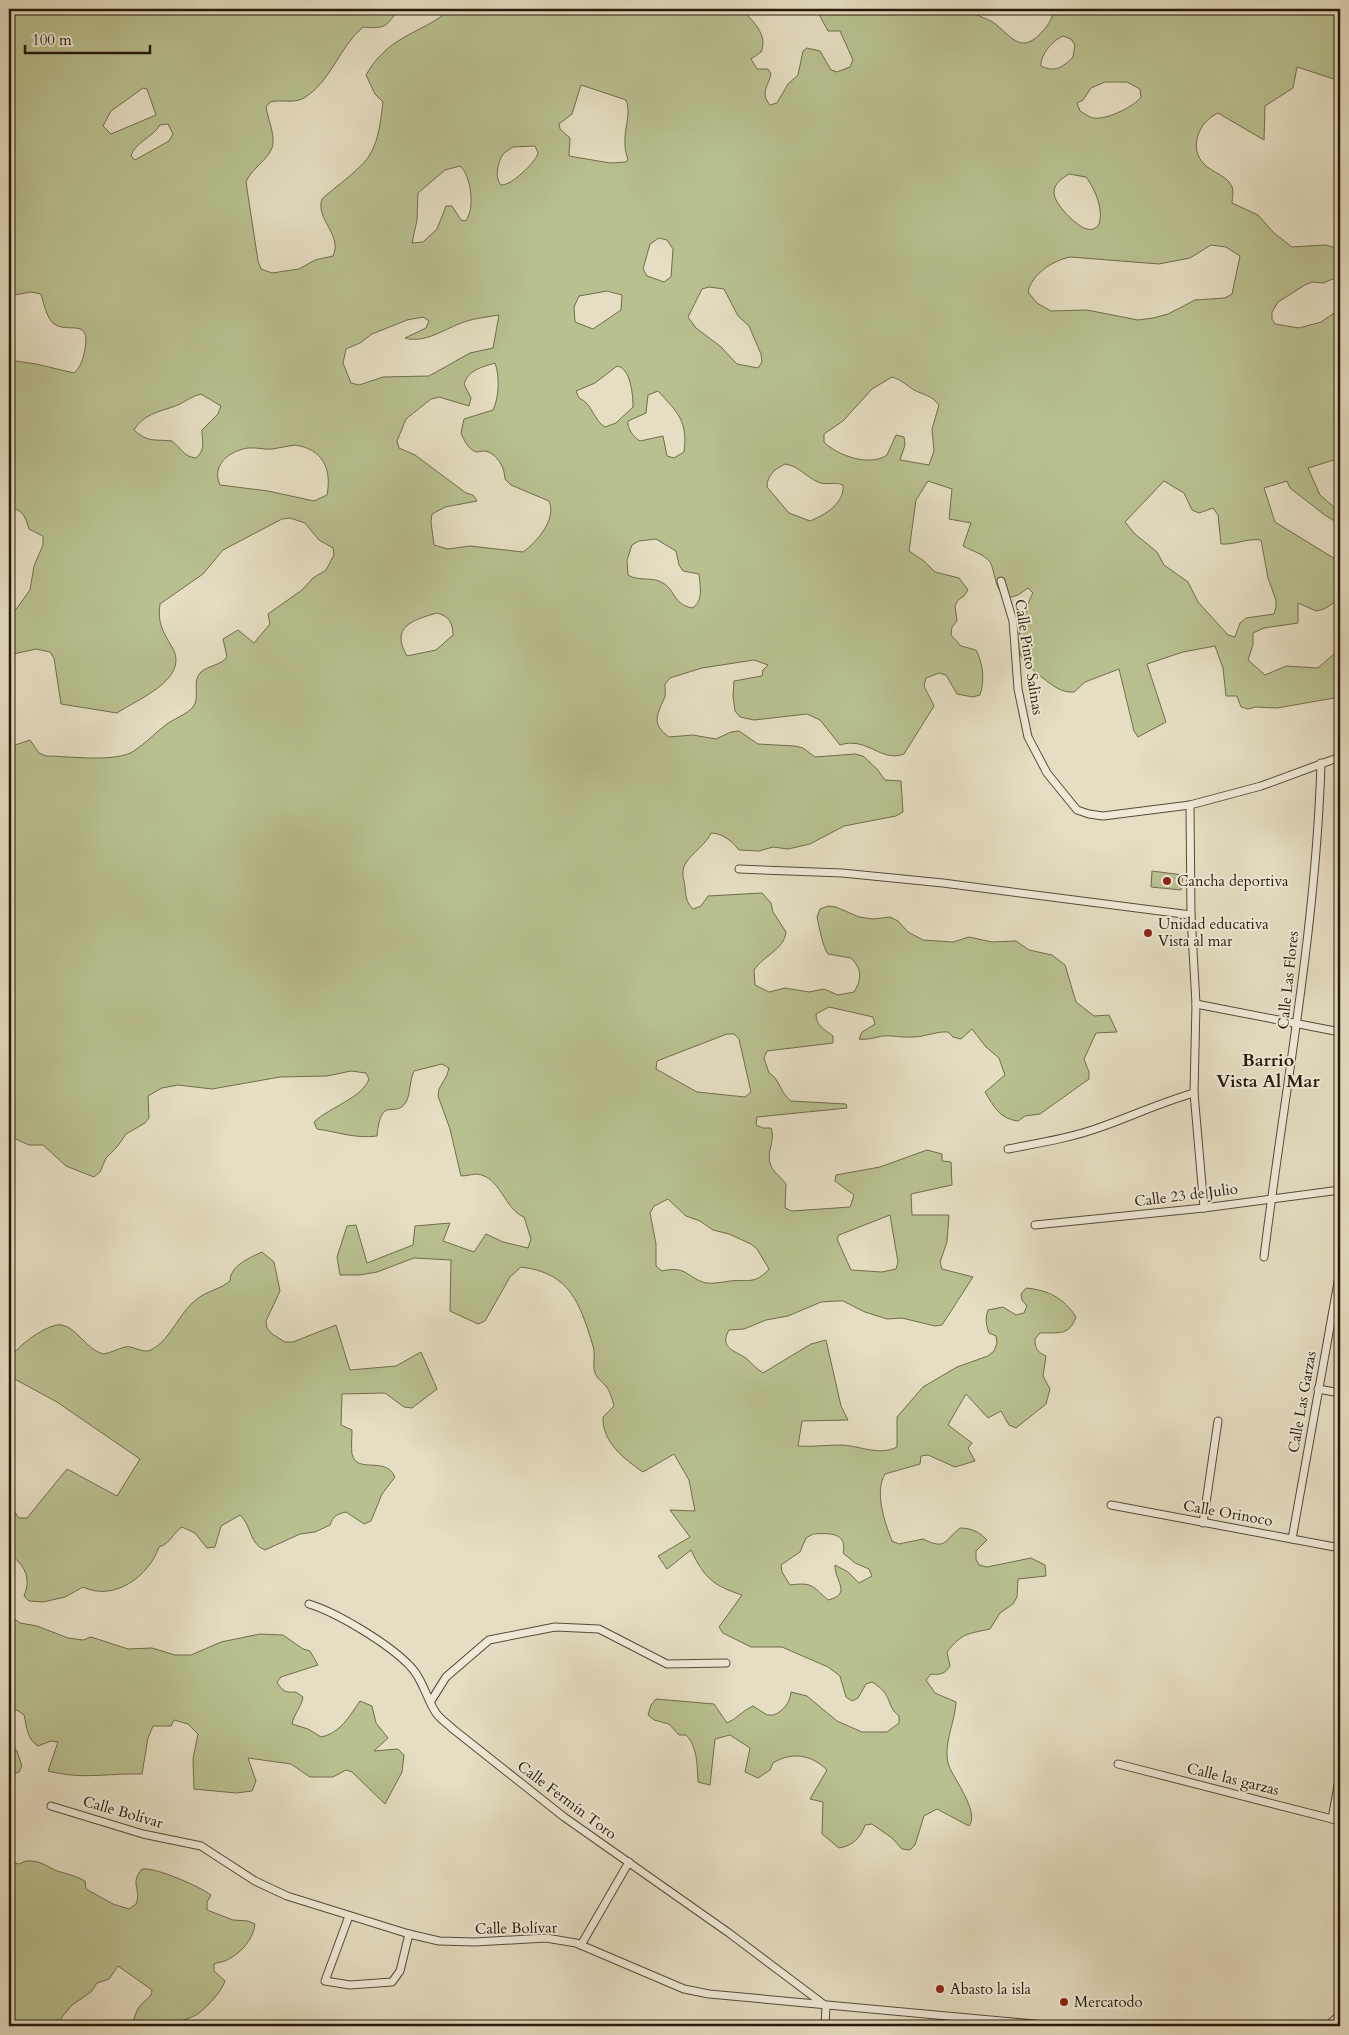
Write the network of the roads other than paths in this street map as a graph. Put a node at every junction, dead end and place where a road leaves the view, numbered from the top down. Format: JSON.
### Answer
{"nodes":[{"id":1,"x":1001,"y":580,"type":"dead end"},
{"id":2,"x":1340,"y":757,"type":"edge"},
{"id":3,"x":1321,"y":763,"type":"junction"},
{"id":4,"x":1190,"y":805,"type":"junction"},
{"id":5,"x":739,"y":869,"type":"dead end"},
{"id":6,"x":1191,"y":915,"type":"junction"},
{"id":7,"x":1196,"y":1004,"type":"junction"},
{"id":8,"x":1298,"y":1024,"type":"junction"},
{"id":9,"x":1340,"y":1032,"type":"edge"},
{"id":10,"x":1194,"y":1093,"type":"junction"},
{"id":11,"x":1008,"y":1149,"type":"dead end"},
{"id":12,"x":1340,"y":1190,"type":"edge"},
{"id":13,"x":1271,"y":1198,"type":"junction"},
{"id":14,"x":1204,"y":1208,"type":"junction"},
{"id":15,"x":1035,"y":1225,"type":"dead end"},
{"id":16,"x":1264,"y":1257,"type":"dead end"},
{"id":17,"x":1340,"y":1271,"type":"edge"},
{"id":18,"x":1318,"y":1389,"type":"junction"},
{"id":19,"x":1340,"y":1393,"type":"edge"},
{"id":20,"x":1218,"y":1421,"type":"dead end"},
{"id":21,"x":1111,"y":1505,"type":"dead end"},
{"id":22,"x":1203,"y":1524,"type":"junction"},
{"id":23,"x":1292,"y":1539,"type":"junction"},
{"id":24,"x":1340,"y":1548,"type":"edge"},
{"id":25,"x":309,"y":1604,"type":"dead end"},
{"id":26,"x":726,"y":1663,"type":"dead end"},
{"id":27,"x":431,"y":1700,"type":"junction"},
{"id":28,"x":1118,"y":1764,"type":"dead end"},
{"id":29,"x":1340,"y":1774,"type":"edge"},
{"id":30,"x":51,"y":1806,"type":"dead end"},
{"id":31,"x":1332,"y":1819,"type":"junction"},
{"id":32,"x":1340,"y":1821,"type":"edge"},
{"id":33,"x":629,"y":1862,"type":"junction"},
{"id":34,"x":349,"y":1916,"type":"junction"},
{"id":35,"x":409,"y":1934,"type":"junction"},
{"id":36,"x":581,"y":1945,"type":"junction"},
{"id":37,"x":826,"y":2006,"type":"junction"},
{"id":38,"x":1340,"y":2015,"type":"edge"},
{"id":39,"x":825,"y":2026,"type":"edge"},
{"id":40,"x":1056,"y":2026,"type":"edge"},
{"id":41,"x":1327,"y":2026,"type":"edge"}],
"edges":[{"from":1,"to":4,"type":"street","name":"Calle Pinto Salinas"},
{"from":2,"to":3,"type":"street","name":"Calle Pinto Salinas"},
{"from":3,"to":4,"type":"street","name":"Calle Pinto Salinas"},
{"from":3,"to":8,"type":"street","name":"Calle Las Flores"},
{"from":4,"to":6,"type":"street"},
{"from":5,"to":6,"type":"street"},
{"from":6,"to":7,"type":"street"},
{"from":7,"to":8,"type":"street"},
{"from":7,"to":10,"type":"street"},
{"from":8,"to":9,"type":"street"},
{"from":8,"to":13,"type":"street","name":"Calle Las Flores"},
{"from":10,"to":11,"type":"street"},
{"from":10,"to":14,"type":"street"},
{"from":12,"to":13,"type":"street","name":"Calle 23 de Julio"},
{"from":13,"to":14,"type":"street","name":"Calle 23 de Julio"},
{"from":13,"to":16,"type":"street","name":"Calle Las Flores"},
{"from":14,"to":15,"type":"street","name":"Calle 23 de Julio"},
{"from":17,"to":18,"type":"street","name":"Calle Las Garzas"},
{"from":18,"to":19,"type":"street"},
{"from":18,"to":23,"type":"street","name":"Calle Las Garzas"},
{"from":20,"to":22,"type":"street"},
{"from":21,"to":22,"type":"street","name":"Calle Orinoco"},
{"from":22,"to":23,"type":"street","name":"Calle Orinoco"},
{"from":23,"to":24,"type":"street","name":"Calle Orinoco"},
{"from":25,"to":27,"type":"street","name":"Calle Fermín Toro"},
{"from":26,"to":27,"type":"street"},
{"from":27,"to":33,"type":"street","name":"Calle Fermín Toro"},
{"from":28,"to":31,"type":"street","name":"Calle las garzas"},
{"from":29,"to":31,"type":"street"},
{"from":30,"to":34,"type":"street","name":"Calle Bolívar"},
{"from":31,"to":32,"type":"street","name":"Calle las garzas"},
{"from":33,"to":36,"type":"street"},
{"from":33,"to":37,"type":"street","name":"Calle Fermín Toro"},
{"from":34,"to":35,"type":"street","name":"Calle Bolívar"},
{"from":34,"to":35,"type":"street"},
{"from":35,"to":36,"type":"street","name":"Calle Bolívar"},
{"from":36,"to":37,"type":"street","name":"Calle Bolívar"},
{"from":37,"to":39,"type":"street"},
{"from":37,"to":40,"type":"street","name":"Calle Bolívar"},
{"from":38,"to":41,"type":"street"}]}
